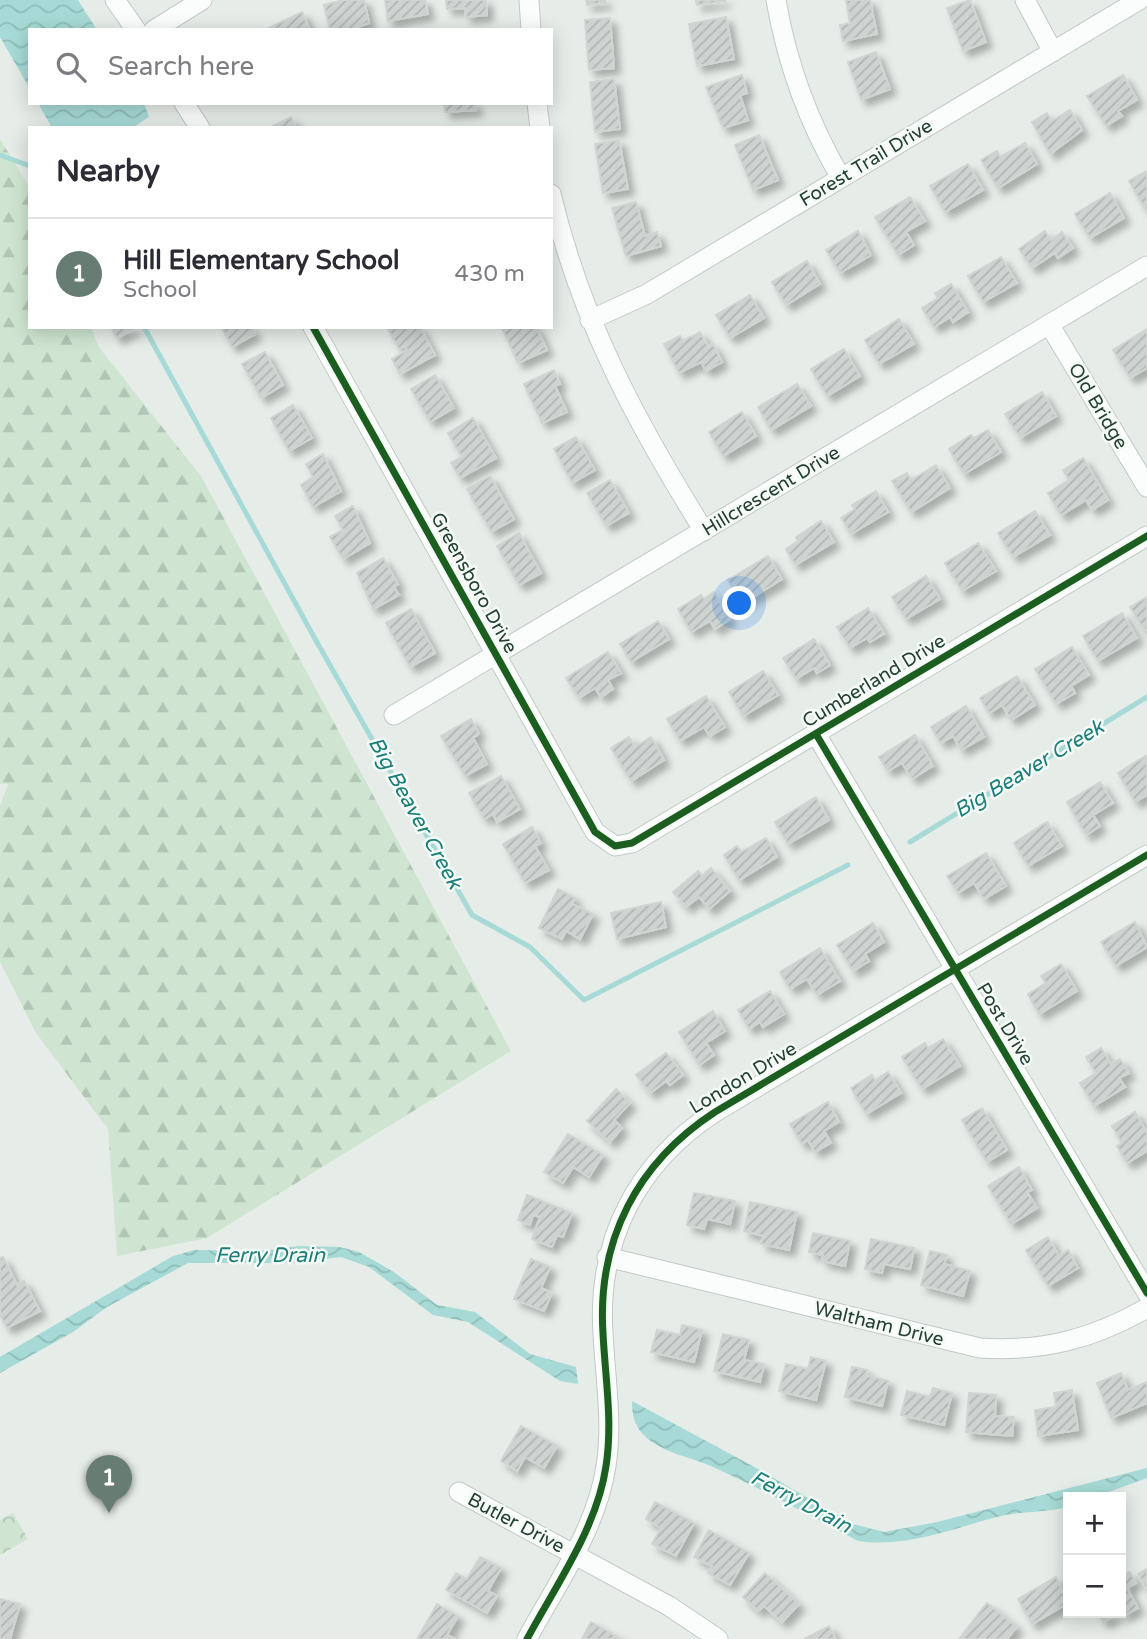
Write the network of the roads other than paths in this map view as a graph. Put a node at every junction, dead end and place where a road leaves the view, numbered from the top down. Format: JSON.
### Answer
{"nodes":[{"id":1,"x":115,"y":0,"type":"edge"},
{"id":2,"x":202,"y":0,"type":"edge"},
{"id":3,"x":529,"y":0,"type":"edge"},
{"id":4,"x":776,"y":0,"type":"edge"},
{"id":5,"x":1025,"y":0,"type":"edge"},
{"id":6,"x":1139,"y":0,"type":"edge"},
{"id":7,"x":135,"y":28,"type":"edge"},
{"id":8,"x":157,"y":28,"type":"edge"},
{"id":9,"x":531,"y":28,"type":"edge"},
{"id":10,"x":1053,"y":52,"type":"junction"},
{"id":11,"x":185,"y":105,"type":"edge"},
{"id":12,"x":537,"y":105,"type":"edge"},
{"id":13,"x":199,"y":126,"type":"edge"},
{"id":14,"x":540,"y":126,"type":"edge"},
{"id":15,"x":841,"y":178,"type":"junction"},
{"id":16,"x":553,"y":202,"type":"edge"},
{"id":17,"x":1147,"y":266,"type":"edge"},
{"id":18,"x":590,"y":320,"type":"junction"},
{"id":19,"x":1049,"y":324,"type":"junction"},
{"id":20,"x":314,"y":329,"type":"edge"},
{"id":21,"x":1147,"y":487,"type":"edge"},
{"id":22,"x":704,"y":531,"type":"junction"},
{"id":23,"x":1147,"y":536,"type":"edge"},
{"id":24,"x":497,"y":655,"type":"junction"},
{"id":25,"x":394,"y":715,"type":"dead end"},
{"id":26,"x":816,"y":734,"type":"junction"},
{"id":27,"x":615,"y":846,"type":"joint"},
{"id":28,"x":1147,"y":855,"type":"edge"},
{"id":29,"x":955,"y":970,"type":"junction"},
{"id":30,"x":607,"y":1256,"type":"junction"},
{"id":31,"x":1147,"y":1293,"type":"edge"},
{"id":32,"x":1147,"y":1308,"type":"edge"},
{"id":33,"x":459,"y":1492,"type":"dead end"},
{"id":34,"x":573,"y":1553,"type":"junction"},
{"id":35,"x":527,"y":1639,"type":"edge"},
{"id":36,"x":718,"y":1639,"type":"edge"}],
"edges":[{"from":1,"to":7,"type":"street"},
{"from":2,"to":8,"type":"street"},
{"from":3,"to":9,"type":"street"},
{"from":4,"to":15,"type":"street"},
{"from":5,"to":10,"type":"street"},
{"from":6,"to":10,"type":"street","name":"Forest Trail Drive"},
{"from":10,"to":15,"type":"street","name":"Forest Trail Drive"},
{"from":11,"to":13,"type":"street"},
{"from":12,"to":14,"type":"street"},
{"from":15,"to":18,"type":"street","name":"Forest Trail Drive"},
{"from":16,"to":18,"type":"street"},
{"from":17,"to":19,"type":"street","name":"Hillcrescent Drive"},
{"from":18,"to":22,"type":"street"},
{"from":19,"to":21,"type":"street","name":"Old Bridge"},
{"from":19,"to":22,"type":"street","name":"Hillcrescent Drive"},
{"from":20,"to":24,"type":"street","name":"Greensboro Drive"},
{"from":22,"to":24,"type":"street","name":"Hillcrescent Drive"},
{"from":23,"to":26,"type":"street","name":"Cumberland Drive"},
{"from":24,"to":25,"type":"street","name":"Hillcrescent Drive"},
{"from":24,"to":27,"type":"street","name":"Greensboro Drive"},
{"from":26,"to":27,"type":"street","name":"Cumberland Drive"},
{"from":26,"to":29,"type":"street","name":"Post Drive"},
{"from":28,"to":29,"type":"street","name":"London Drive"},
{"from":29,"to":30,"type":"street","name":"London Drive"},
{"from":29,"to":31,"type":"street","name":"Post Drive"},
{"from":30,"to":32,"type":"street","name":"Waltham Drive"},
{"from":30,"to":34,"type":"street","name":"London Drive"},
{"from":33,"to":34,"type":"street","name":"Butler Drive"},
{"from":34,"to":35,"type":"street","name":"London Drive"},
{"from":34,"to":36,"type":"street","name":"Butler Drive"}]}
